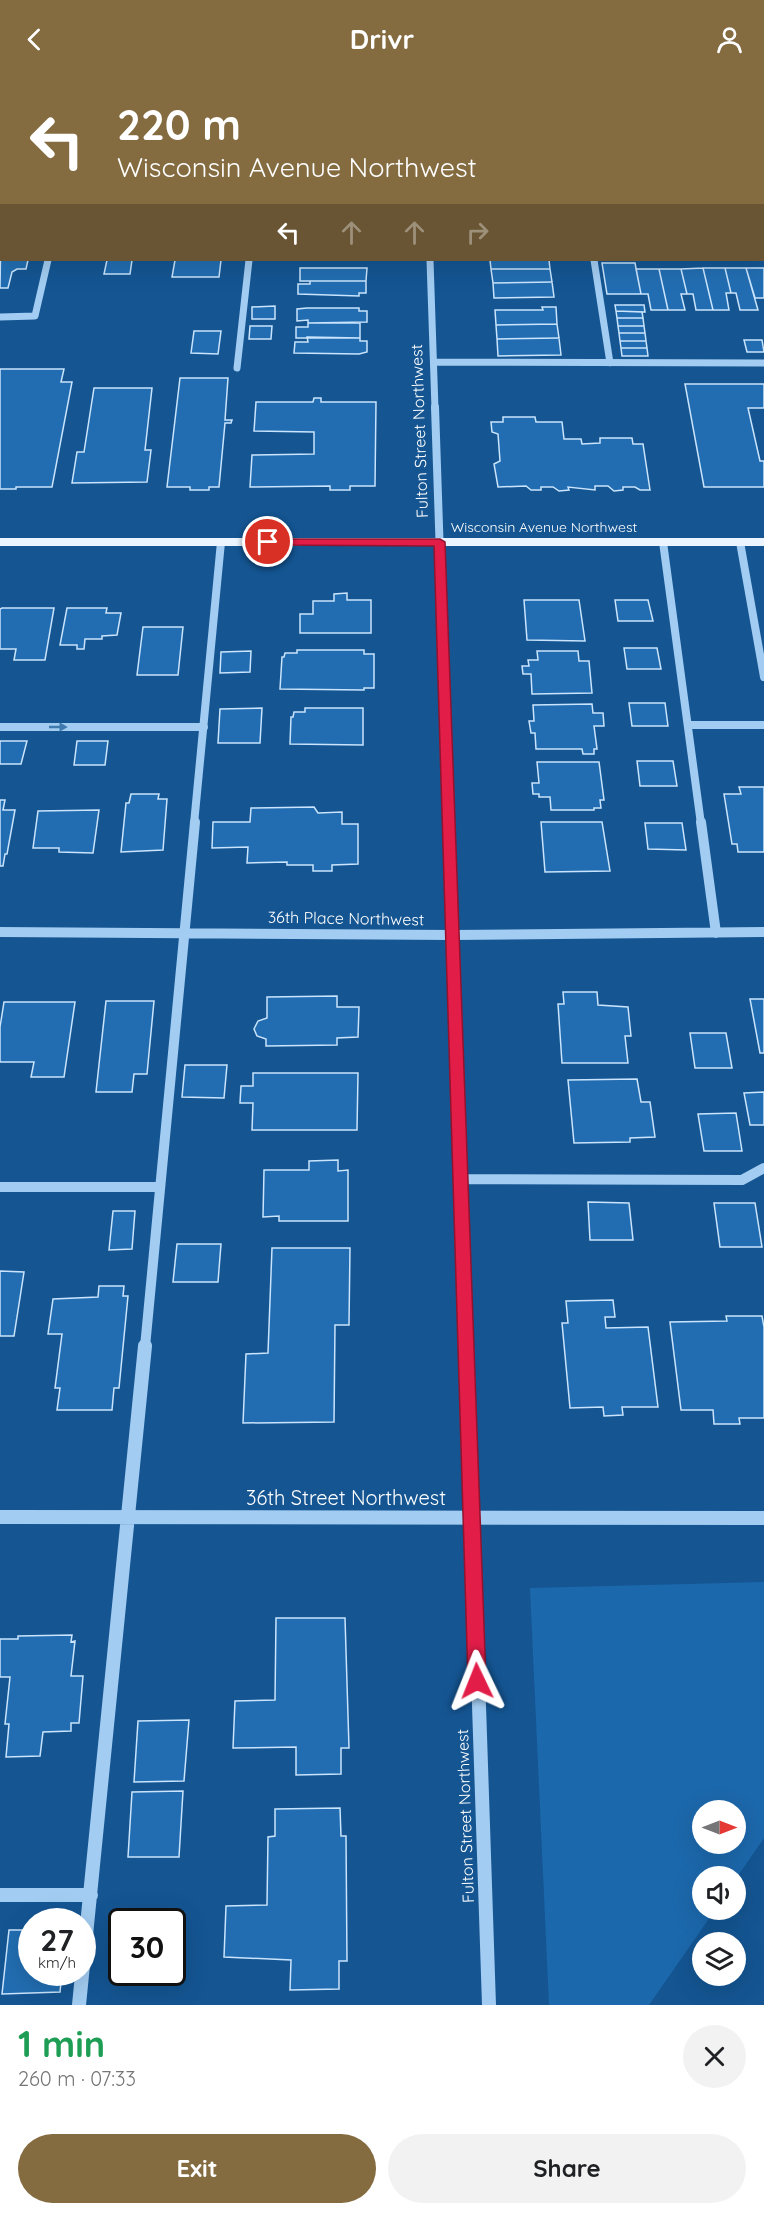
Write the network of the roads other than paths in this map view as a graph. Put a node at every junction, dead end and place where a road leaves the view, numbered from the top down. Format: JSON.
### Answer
{"nodes":[{"id":1,"x":48,"y":261,"type":"edge"},
{"id":2,"x":249,"y":261,"type":"edge"},
{"id":3,"x":430,"y":261,"type":"edge"},
{"id":4,"x":594,"y":261,"type":"edge"},
{"id":5,"x":0,"y":317,"type":"edge"},
{"id":6,"x":434,"y":362,"type":"junction"},
{"id":7,"x":610,"y":363,"type":"junction"},
{"id":8,"x":764,"y":363,"type":"edge"},
{"id":9,"x":237,"y":368,"type":"dead end"},
{"id":10,"x":0,"y":542,"type":"edge"},
{"id":11,"x":221,"y":542,"type":"junction"},
{"id":12,"x":440,"y":542,"type":"junction"},
{"id":13,"x":663,"y":542,"type":"junction"},
{"id":14,"x":740,"y":542,"type":"junction"},
{"id":15,"x":764,"y":542,"type":"edge"},
{"id":16,"x":764,"y":677,"type":"edge"},
{"id":17,"x":688,"y":725,"type":"junction"},
{"id":18,"x":764,"y":725,"type":"edge"},
{"id":19,"x":0,"y":727,"type":"edge"},
{"id":20,"x":204,"y":727,"type":"junction"},
{"id":21,"x":0,"y":932,"type":"edge"},
{"id":22,"x":185,"y":932,"type":"junction"},
{"id":23,"x":764,"y":932,"type":"edge"},
{"id":24,"x":716,"y":933,"type":"junction"},
{"id":25,"x":453,"y":935,"type":"junction"},
{"id":26,"x":764,"y":1168,"type":"edge"},
{"id":27,"x":460,"y":1179,"type":"junction"},
{"id":28,"x":0,"y":1187,"type":"edge"},
{"id":29,"x":160,"y":1187,"type":"junction"},
{"id":30,"x":0,"y":1517,"type":"edge"},
{"id":31,"x":129,"y":1518,"type":"junction"},
{"id":32,"x":471,"y":1518,"type":"junction"},
{"id":33,"x":764,"y":1518,"type":"edge"},
{"id":34,"x":0,"y":1895,"type":"edge"},
{"id":35,"x":91,"y":1895,"type":"junction"},
{"id":36,"x":80,"y":2005,"type":"edge"},
{"id":37,"x":489,"y":2005,"type":"edge"}],
"edges":[{"from":1,"to":5,"type":"street"},
{"from":2,"to":9,"type":"street"},
{"from":3,"to":6,"type":"street","name":"Fulton Street Northwest"},
{"from":4,"to":7,"type":"street"},
{"from":6,"to":7,"type":"street"},
{"from":6,"to":12,"type":"street","name":"Fulton Street Northwest"},
{"from":7,"to":8,"type":"street"},
{"from":10,"to":11,"type":"main road","name":"Wisconsin Avenue Northwest"},
{"from":11,"to":12,"type":"main road","name":"Wisconsin Avenue Northwest"},
{"from":11,"to":20,"type":"street"},
{"from":12,"to":13,"type":"main road","name":"Wisconsin Avenue Northwest"},
{"from":12,"to":25,"type":"street","name":"Fulton Street Northwest"},
{"from":13,"to":14,"type":"main road","name":"Wisconsin Avenue Northwest"},
{"from":13,"to":17,"type":"street"},
{"from":14,"to":15,"type":"main road","name":"Wisconsin Avenue Northwest"},
{"from":14,"to":16,"type":"street"},
{"from":17,"to":18,"type":"street"},
{"from":17,"to":24,"type":"street"},
{"from":19,"to":20,"type":"street","one_way":true},
{"from":20,"to":22,"type":"street"},
{"from":21,"to":22,"type":"street","name":"36th Place Northwest"},
{"from":22,"to":25,"type":"street","name":"36th Place Northwest"},
{"from":22,"to":29,"type":"street"},
{"from":23,"to":24,"type":"street","name":"36th Place Northwest"},
{"from":24,"to":25,"type":"street","name":"36th Place Northwest"},
{"from":25,"to":27,"type":"street","name":"Fulton Street Northwest"},
{"from":26,"to":27,"type":"street"},
{"from":27,"to":32,"type":"street","name":"Fulton Street Northwest"},
{"from":28,"to":29,"type":"street"},
{"from":29,"to":31,"type":"street"},
{"from":30,"to":31,"type":"street","name":"36th Street Northwest"},
{"from":31,"to":32,"type":"street","name":"36th Street Northwest"},
{"from":31,"to":35,"type":"street"},
{"from":32,"to":33,"type":"street","name":"36th Street Northwest"},
{"from":32,"to":37,"type":"street","name":"Fulton Street Northwest"},
{"from":34,"to":35,"type":"street"},
{"from":35,"to":36,"type":"street"}]}
